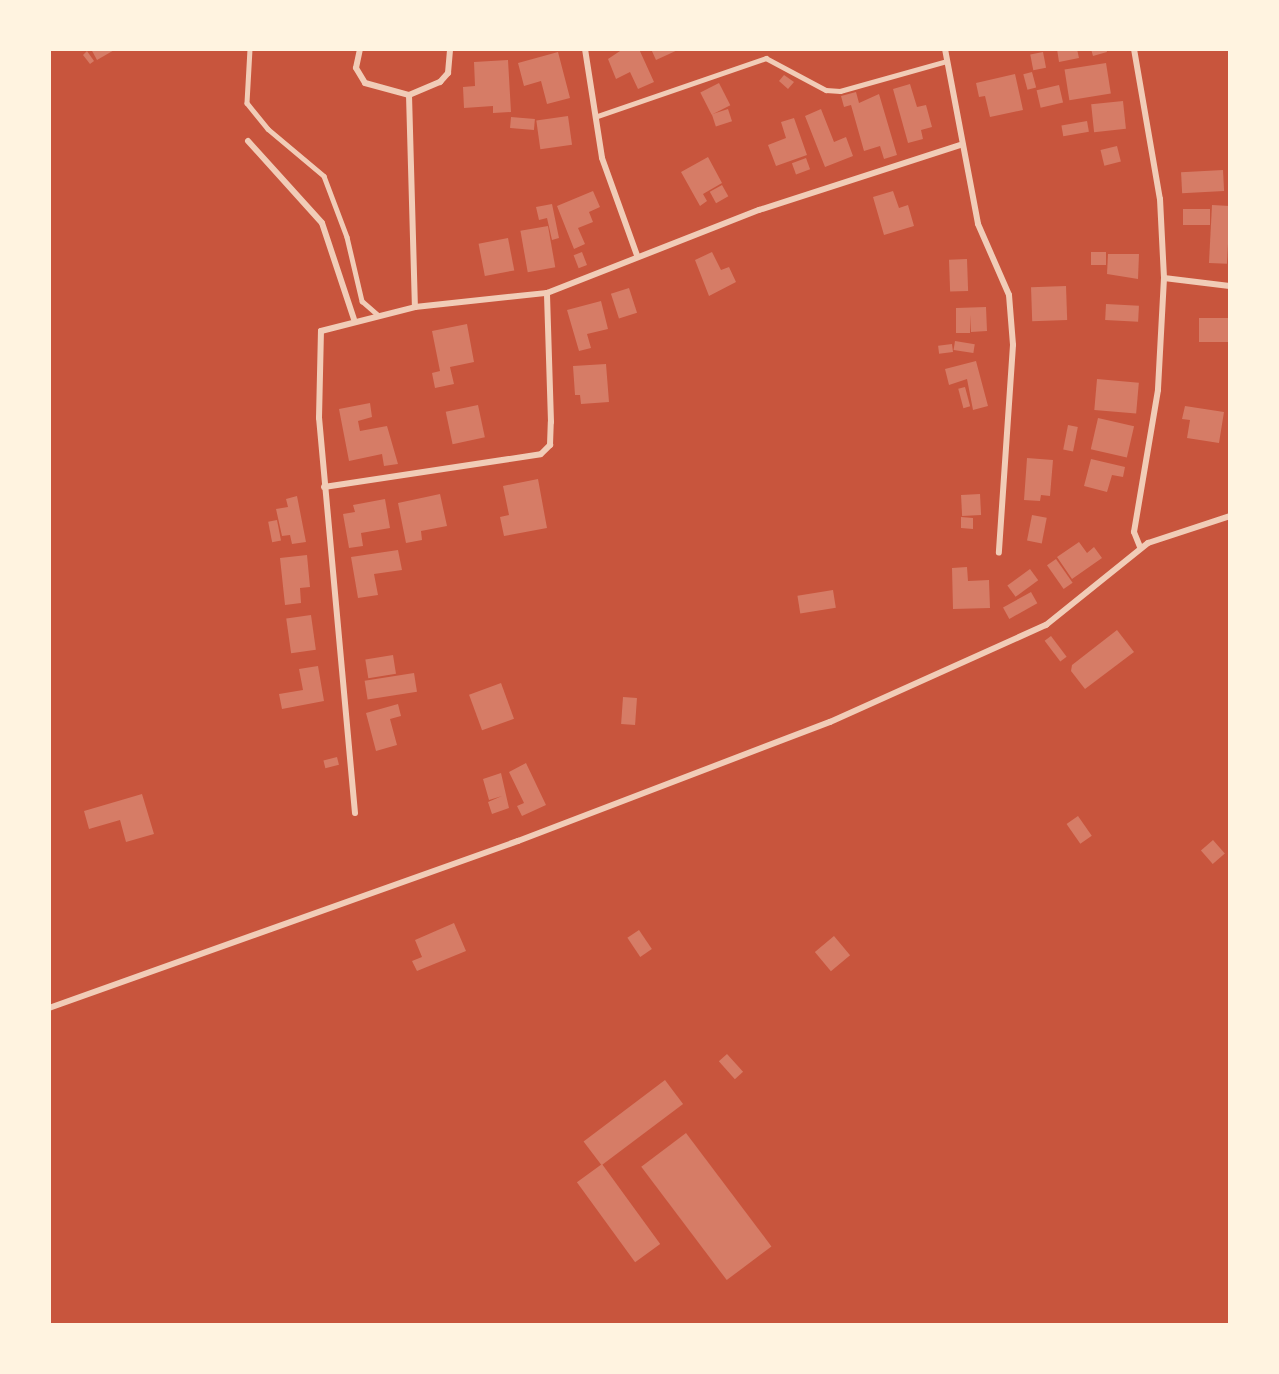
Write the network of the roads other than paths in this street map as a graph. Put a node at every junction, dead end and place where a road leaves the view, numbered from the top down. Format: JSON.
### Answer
{"nodes":[{"id":1,"x":250,"y":49,"type":"edge"},
{"id":2,"x":360,"y":49,"type":"edge"},
{"id":3,"x":450,"y":49,"type":"edge"},
{"id":4,"x":584,"y":49,"type":"edge"},
{"id":5,"x":945,"y":49,"type":"edge"},
{"id":6,"x":1133,"y":49,"type":"edge"},
{"id":7,"x":947,"y":61,"type":"junction"},
{"id":8,"x":409,"y":95,"type":"junction"},
{"id":9,"x":594,"y":117,"type":"junction"},
{"id":10,"x":248,"y":141,"type":"dead end"},
{"id":11,"x":960,"y":145,"type":"junction"},
{"id":12,"x":637,"y":255,"type":"junction"},
{"id":13,"x":1164,"y":278,"type":"junction"},
{"id":14,"x":1230,"y":286,"type":"edge"},
{"id":15,"x":547,"y":293,"type":"junction"},
{"id":16,"x":415,"y":307,"type":"junction"},
{"id":17,"x":377,"y":314,"type":"junction"},
{"id":18,"x":354,"y":319,"type":"junction"},
{"id":19,"x":324,"y":487,"type":"junction"},
{"id":20,"x":1230,"y":516,"type":"edge"},
{"id":21,"x":1140,"y":547,"type":"junction"},
{"id":22,"x":999,"y":553,"type":"dead end"},
{"id":23,"x":355,"y":813,"type":"dead end"},
{"id":24,"x":49,"y":1008,"type":"edge"}],
"edges":[{"from":1,"to":17,"type":"street"},
{"from":2,"to":8,"type":"street"},
{"from":3,"to":8,"type":"street"},
{"from":4,"to":9,"type":"street"},
{"from":5,"to":7,"type":"street"},
{"from":6,"to":13,"type":"street"},
{"from":7,"to":9,"type":"street"},
{"from":7,"to":11,"type":"street"},
{"from":8,"to":16,"type":"street"},
{"from":9,"to":12,"type":"street"},
{"from":10,"to":18,"type":"street"},
{"from":11,"to":12,"type":"street"},
{"from":11,"to":22,"type":"street"},
{"from":12,"to":15,"type":"street"},
{"from":13,"to":14,"type":"street"},
{"from":13,"to":21,"type":"street"},
{"from":15,"to":16,"type":"street"},
{"from":15,"to":19,"type":"street"},
{"from":16,"to":17,"type":"street"},
{"from":17,"to":18,"type":"street"},
{"from":18,"to":19,"type":"street"},
{"from":19,"to":23,"type":"street"},
{"from":20,"to":21,"type":"street"},
{"from":21,"to":24,"type":"street"}]}
